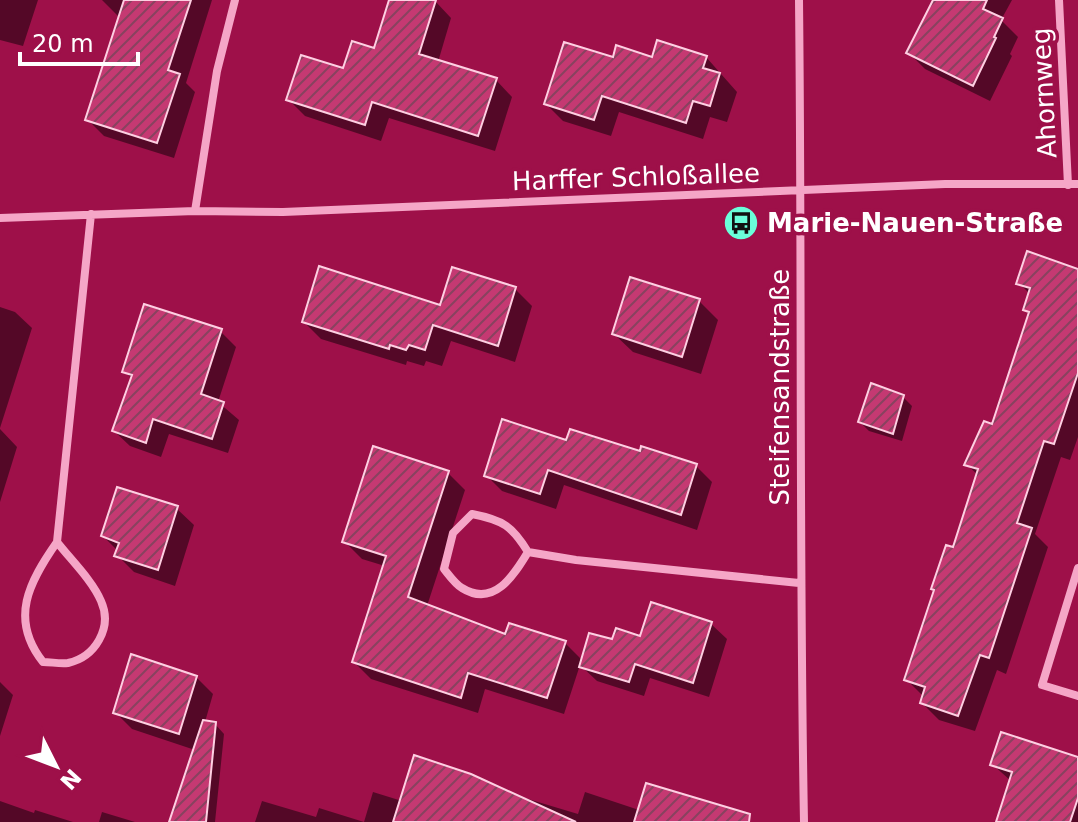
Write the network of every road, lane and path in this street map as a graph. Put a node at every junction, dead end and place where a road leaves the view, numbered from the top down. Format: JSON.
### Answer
{"nodes":[{"id":1,"x":235,"y":0,"type":"edge"},
{"id":2,"x":799,"y":0,"type":"edge"},
{"id":3,"x":1059,"y":0,"type":"edge"},
{"id":4,"x":1073,"y":184,"type":"edge"},
{"id":5,"x":801,"y":190,"type":"junction"},
{"id":6,"x":195,"y":211,"type":"junction"},
{"id":7,"x":91,"y":214,"type":"junction"},
{"id":8,"x":0,"y":218,"type":"edge"},
{"id":9,"x":57,"y":542,"type":"junction"},
{"id":10,"x":528,"y":552,"type":"junction"},
{"id":11,"x":1078,"y":568,"type":"edge"},
{"id":12,"x":799,"y":583,"type":"junction"},
{"id":13,"x":1078,"y":696,"type":"edge"},
{"id":14,"x":804,"y":822,"type":"edge"}],
"edges":[{"from":1,"to":6,"type":"street"},
{"from":2,"to":5,"type":"street","name":"Steifensandstraße"},
{"from":3,"to":4,"type":"street","name":"Ahornweg"},
{"from":4,"to":5,"type":"street","name":"Harffer Schloßallee"},
{"from":5,"to":6,"type":"street","name":"Harffer Schloßallee"},
{"from":5,"to":12,"type":"street","name":"Steifensandstraße"},
{"from":6,"to":7,"type":"street","name":"Harffer Schloßallee"},
{"from":7,"to":8,"type":"street","name":"Harffer Schloßallee"},
{"from":7,"to":9,"type":"street"},
{"from":9,"to":9,"type":"street"},
{"from":10,"to":10,"type":"street"},
{"from":10,"to":12,"type":"street"},
{"from":11,"to":13,"type":"street"},
{"from":12,"to":14,"type":"street","name":"Steifensandstraße"}]}
